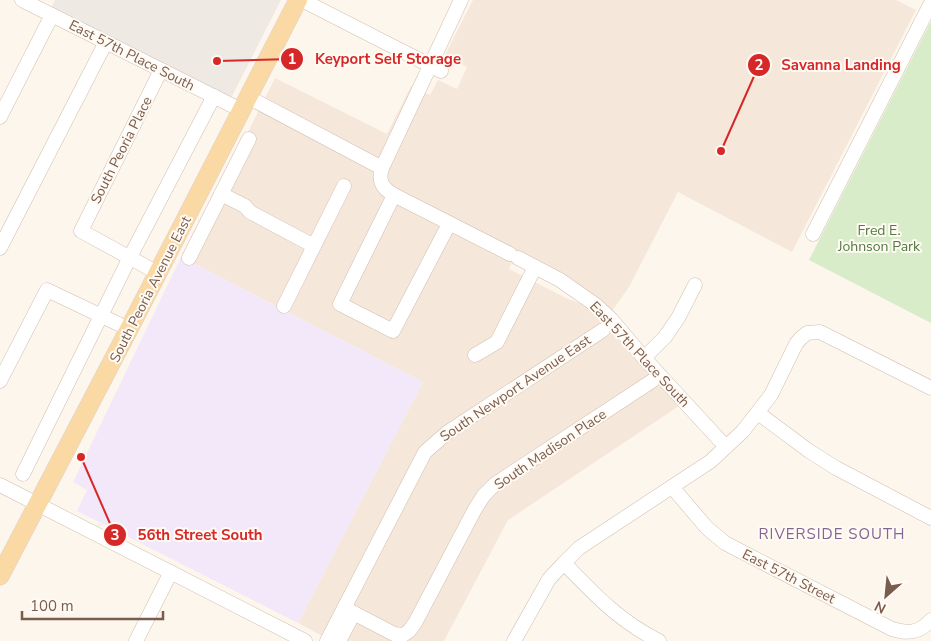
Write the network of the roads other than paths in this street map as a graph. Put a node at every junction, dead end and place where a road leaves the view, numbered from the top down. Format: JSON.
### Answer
{"nodes":[{"id":1,"x":22,"y":0,"type":"edge"},
{"id":2,"x":298,"y":0,"type":"edge"},
{"id":3,"x":302,"y":0,"type":"edge"},
{"id":4,"x":461,"y":0,"type":"edge"},
{"id":5,"x":924,"y":0,"type":"edge"},
{"id":6,"x":931,"y":3,"type":"edge"},
{"id":7,"x":52,"y":15,"type":"junction"},
{"id":8,"x":106,"y":42,"type":"junction"},
{"id":9,"x":436,"y":68,"type":"junction"},
{"id":10,"x":161,"y":70,"type":"junction"},
{"id":11,"x":214,"y":96,"type":"junction"},
{"id":12,"x":245,"y":104,"type":"junction"},
{"id":13,"x":0,"y":117,"type":"edge"},
{"id":14,"x":248,"y":139,"type":"dead end"},
{"id":15,"x":382,"y":168,"type":"junction"},
{"id":16,"x":344,"y":186,"type":"dead end"},
{"id":17,"x":202,"y":188,"type":"junction"},
{"id":18,"x":394,"y":195,"type":"junction"},
{"id":19,"x":219,"y":198,"type":"junction"},
{"id":20,"x":449,"y":224,"type":"junction"},
{"id":21,"x":813,"y":234,"type":"dead end"},
{"id":22,"x":314,"y":246,"type":"junction"},
{"id":23,"x":0,"y":248,"type":"edge"},
{"id":24,"x":189,"y":258,"type":"dead end"},
{"id":25,"x":129,"y":259,"type":"junction"},
{"id":26,"x":535,"y":267,"type":"junction"},
{"id":27,"x":158,"y":273,"type":"junction"},
{"id":28,"x":695,"y":285,"type":"dead end"},
{"id":29,"x":284,"y":306,"type":"dead end"},
{"id":30,"x":102,"y":315,"type":"junction"},
{"id":31,"x":129,"y":329,"type":"junction"},
{"id":32,"x":603,"y":330,"type":"dead end"},
{"id":33,"x":475,"y":355,"type":"dead end"},
{"id":34,"x":644,"y":358,"type":"junction"},
{"id":35,"x":0,"y":381,"type":"edge"},
{"id":36,"x":652,"y":381,"type":"dead end"},
{"id":37,"x":931,"y":388,"type":"edge"},
{"id":38,"x":758,"y":413,"type":"junction"},
{"id":39,"x":726,"y":447,"type":"junction"},
{"id":40,"x":23,"y":474,"type":"dead end"},
{"id":41,"x":0,"y":486,"type":"edge"},
{"id":42,"x":672,"y":487,"type":"junction"},
{"id":43,"x":38,"y":504,"type":"junction"},
{"id":44,"x":931,"y":518,"type":"edge"},
{"id":45,"x":564,"y":563,"type":"junction"},
{"id":46,"x":171,"y":572,"type":"junction"},
{"id":47,"x":0,"y":576,"type":"edge"},
{"id":48,"x":349,"y":611,"type":"junction"},
{"id":49,"x":927,"y":624,"type":"edge"},
{"id":50,"x":299,"y":640,"type":"edge"},
{"id":51,"x":655,"y":640,"type":"edge"},
{"id":52,"x":136,"y":641,"type":"edge"},
{"id":53,"x":327,"y":641,"type":"edge"},
{"id":54,"x":339,"y":641,"type":"edge"},
{"id":55,"x":514,"y":641,"type":"edge"}],
"edges":[{"from":1,"to":7,"type":"street","name":"East 57th Place South"},
{"from":2,"to":12,"type":"main road","name":"South Peoria Avenue East"},
{"from":3,"to":9,"type":"street"},
{"from":4,"to":9,"type":"street"},
{"from":5,"to":6,"type":"street"},
{"from":6,"to":21,"type":"street"},
{"from":7,"to":8,"type":"street","name":"East 57th Place South"},
{"from":7,"to":13,"type":"street"},
{"from":8,"to":10,"type":"street","name":"East 57th Place South"},
{"from":8,"to":23,"type":"street"},
{"from":9,"to":15,"type":"street"},
{"from":10,"to":11,"type":"street","name":"East 57th Place South"},
{"from":10,"to":25,"type":"street","name":"South Peoria Place"},
{"from":11,"to":12,"type":"street","name":"East 57th Place South"},
{"from":11,"to":25,"type":"street"},
{"from":12,"to":15,"type":"street","name":"East 57th Place South"},
{"from":12,"to":17,"type":"main road","name":"South Peoria Avenue East"},
{"from":14,"to":19,"type":"street"},
{"from":15,"to":18,"type":"street"},
{"from":16,"to":22,"type":"street"},
{"from":17,"to":19,"type":"street"},
{"from":17,"to":27,"type":"main road","name":"South Peoria Avenue East"},
{"from":18,"to":20,"type":"street","name":"East 57th Place South"},
{"from":18,"to":20,"type":"street"},
{"from":19,"to":22,"type":"street"},
{"from":19,"to":24,"type":"street"},
{"from":20,"to":26,"type":"street","name":"East 57th Place South"},
{"from":22,"to":29,"type":"street"},
{"from":25,"to":27,"type":"street"},
{"from":25,"to":30,"type":"street"},
{"from":26,"to":33,"type":"street"},
{"from":26,"to":34,"type":"street","name":"East 57th Place South"},
{"from":27,"to":31,"type":"main road","name":"South Peoria Avenue East"},
{"from":28,"to":34,"type":"street"},
{"from":30,"to":31,"type":"street"},
{"from":30,"to":35,"type":"street"},
{"from":30,"to":40,"type":"street"},
{"from":31,"to":43,"type":"main road","name":"South Peoria Avenue East"},
{"from":32,"to":48,"type":"street","name":"South Newport Avenue East"},
{"from":34,"to":39,"type":"street","name":"East 57th Place South"},
{"from":36,"to":48,"type":"street","name":"South Madison Place"},
{"from":37,"to":38,"type":"street"},
{"from":38,"to":39,"type":"street"},
{"from":38,"to":44,"type":"street"},
{"from":39,"to":42,"type":"street"},
{"from":41,"to":43,"type":"street"},
{"from":42,"to":45,"type":"street"},
{"from":42,"to":49,"type":"street","name":"East 57th Street"},
{"from":43,"to":46,"type":"street"},
{"from":43,"to":47,"type":"main road","name":"South Peoria Avenue East"},
{"from":45,"to":51,"type":"street"},
{"from":45,"to":55,"type":"street"},
{"from":46,"to":50,"type":"street"},
{"from":46,"to":52,"type":"street"},
{"from":48,"to":53,"type":"street"},
{"from":48,"to":54,"type":"street"}]}
